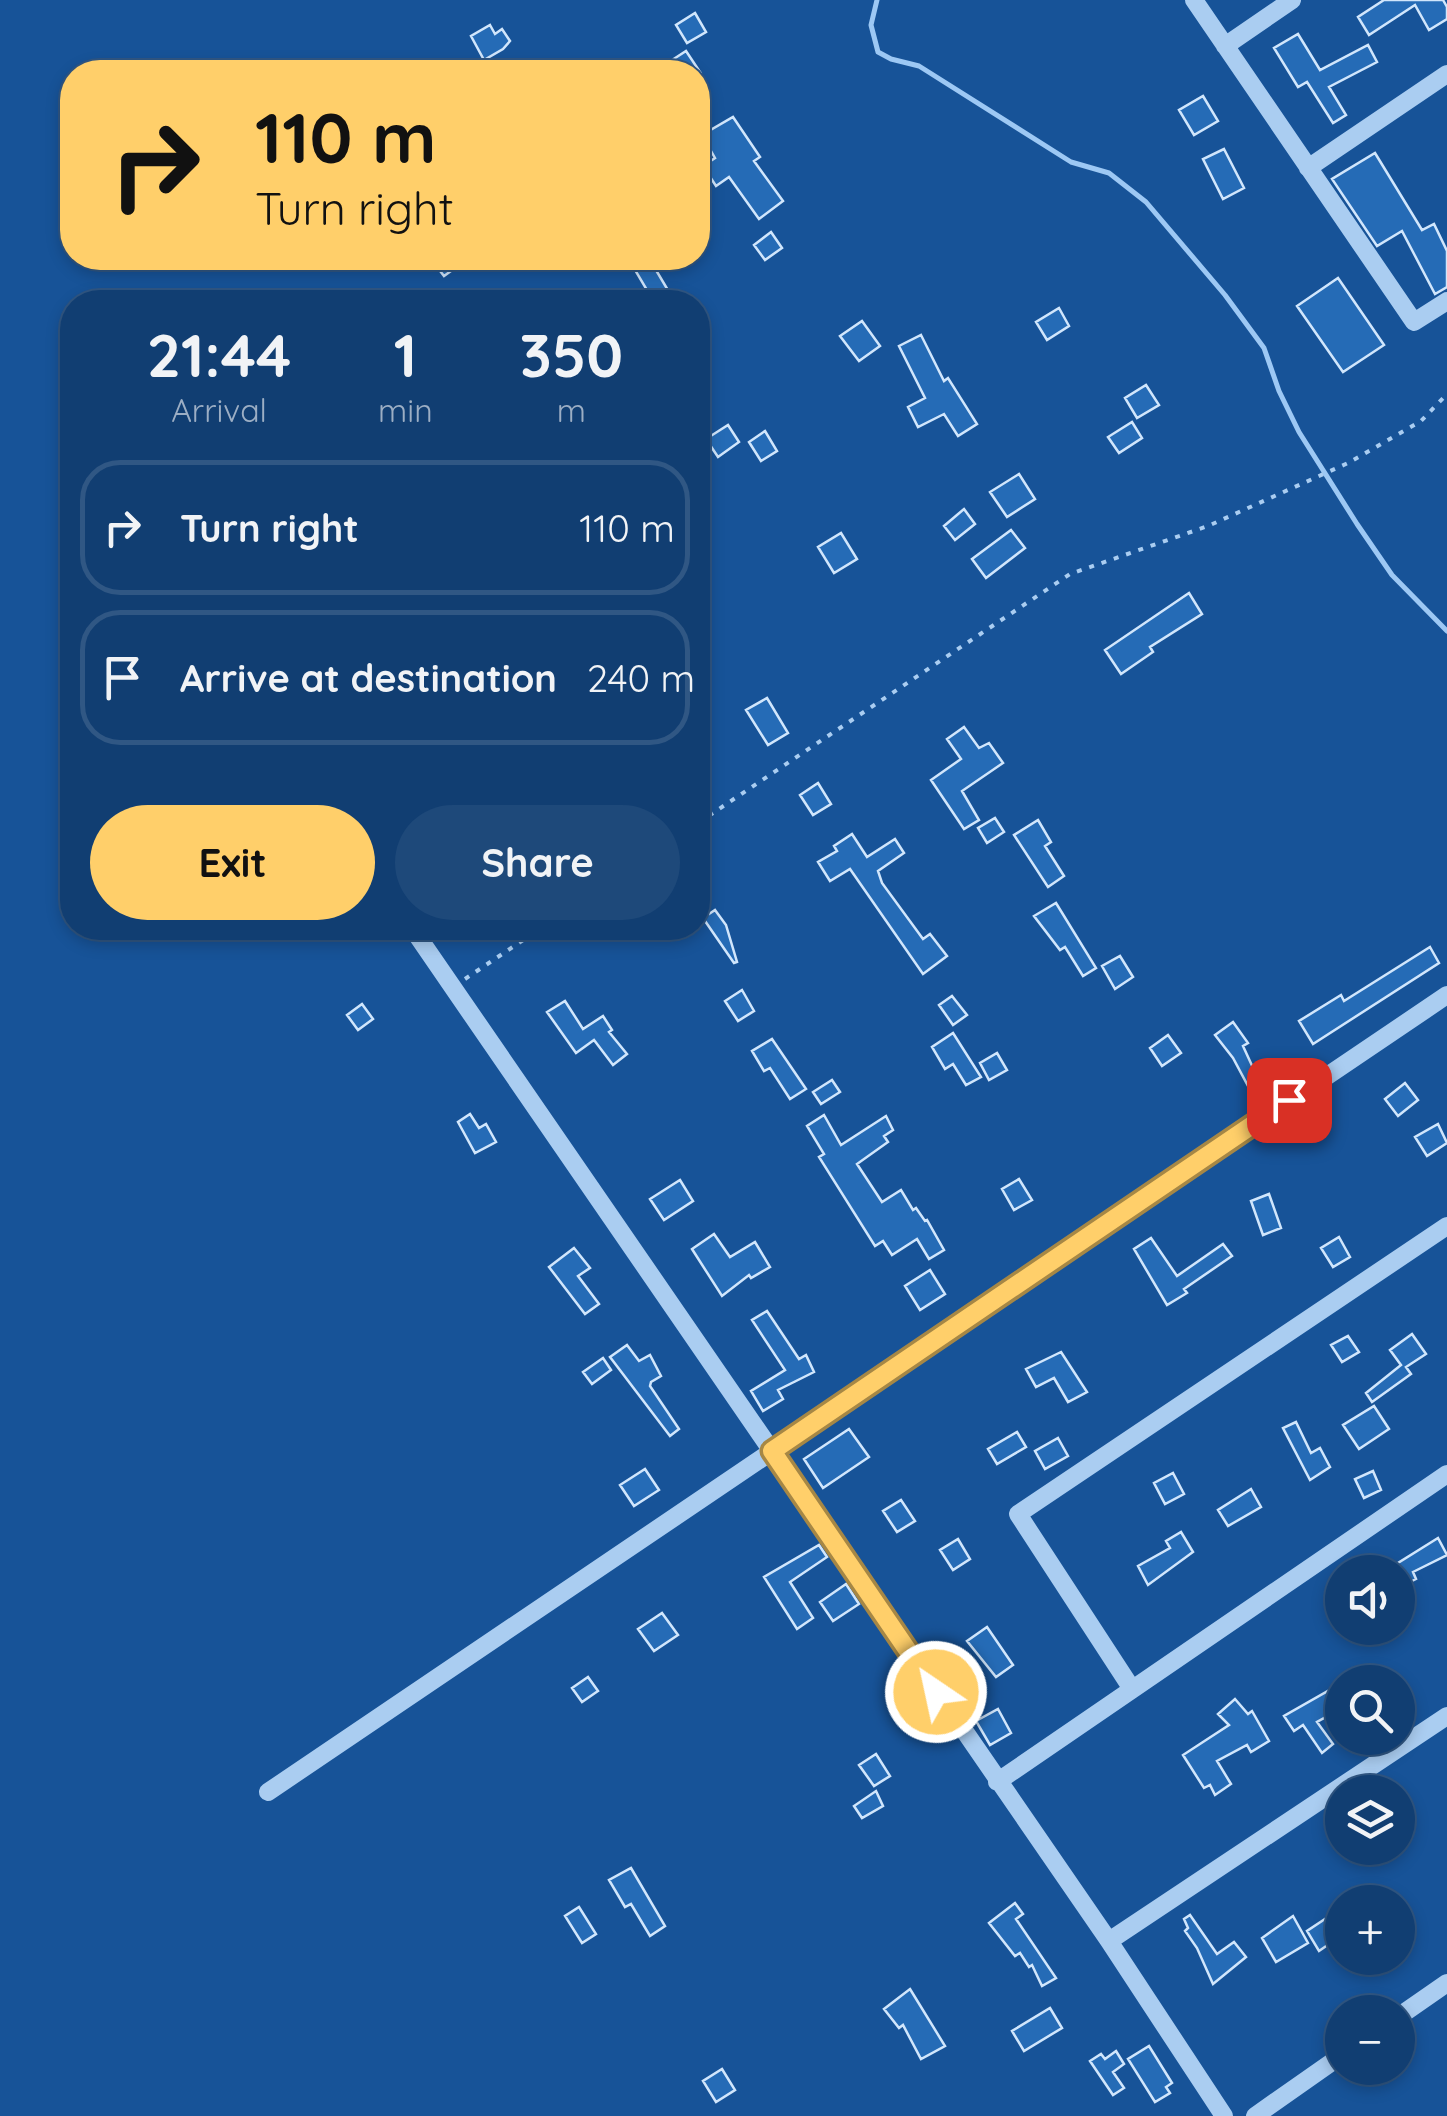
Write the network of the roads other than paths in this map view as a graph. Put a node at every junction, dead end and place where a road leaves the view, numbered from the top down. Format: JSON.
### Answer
{"nodes":[{"id":1,"x":1194,"y":0,"type":"edge"},
{"id":2,"x":1292,"y":0,"type":"edge"},
{"id":3,"x":1225,"y":46,"type":"junction"},
{"id":4,"x":1447,"y":74,"type":"edge"},
{"id":5,"x":1308,"y":168,"type":"junction"},
{"id":6,"x":1447,"y":301,"type":"edge"},
{"id":7,"x":420,"y":940,"type":"edge"},
{"id":8,"x":1447,"y":995,"type":"edge"},
{"id":9,"x":1447,"y":1226,"type":"edge"},
{"id":10,"x":772,"y":1451,"type":"junction"},
{"id":11,"x":1447,"y":1474,"type":"edge"},
{"id":12,"x":1132,"y":1689,"type":"junction"},
{"id":13,"x":1447,"y":1716,"type":"edge"},
{"id":14,"x":997,"y":1782,"type":"junction"},
{"id":15,"x":268,"y":1792,"type":"dead end"},
{"id":16,"x":1109,"y":1941,"type":"junction"},
{"id":17,"x":1447,"y":1983,"type":"edge"},
{"id":18,"x":1415,"y":2005,"type":"edge"},
{"id":19,"x":1325,"y":2068,"type":"edge"},
{"id":20,"x":1224,"y":2116,"type":"edge"},
{"id":21,"x":1255,"y":2116,"type":"edge"}],
"edges":[{"from":1,"to":3,"type":"street"},
{"from":2,"to":3,"type":"street"},
{"from":3,"to":5,"type":"street"},
{"from":4,"to":5,"type":"street"},
{"from":5,"to":6,"type":"street"},
{"from":7,"to":10,"type":"street"},
{"from":8,"to":10,"type":"street"},
{"from":9,"to":12,"type":"street"},
{"from":10,"to":14,"type":"street"},
{"from":10,"to":15,"type":"street"},
{"from":11,"to":12,"type":"street"},
{"from":12,"to":14,"type":"street"},
{"from":13,"to":16,"type":"street"},
{"from":14,"to":16,"type":"street"},
{"from":16,"to":20,"type":"street"},
{"from":17,"to":18,"type":"street"},
{"from":19,"to":21,"type":"street"}]}
